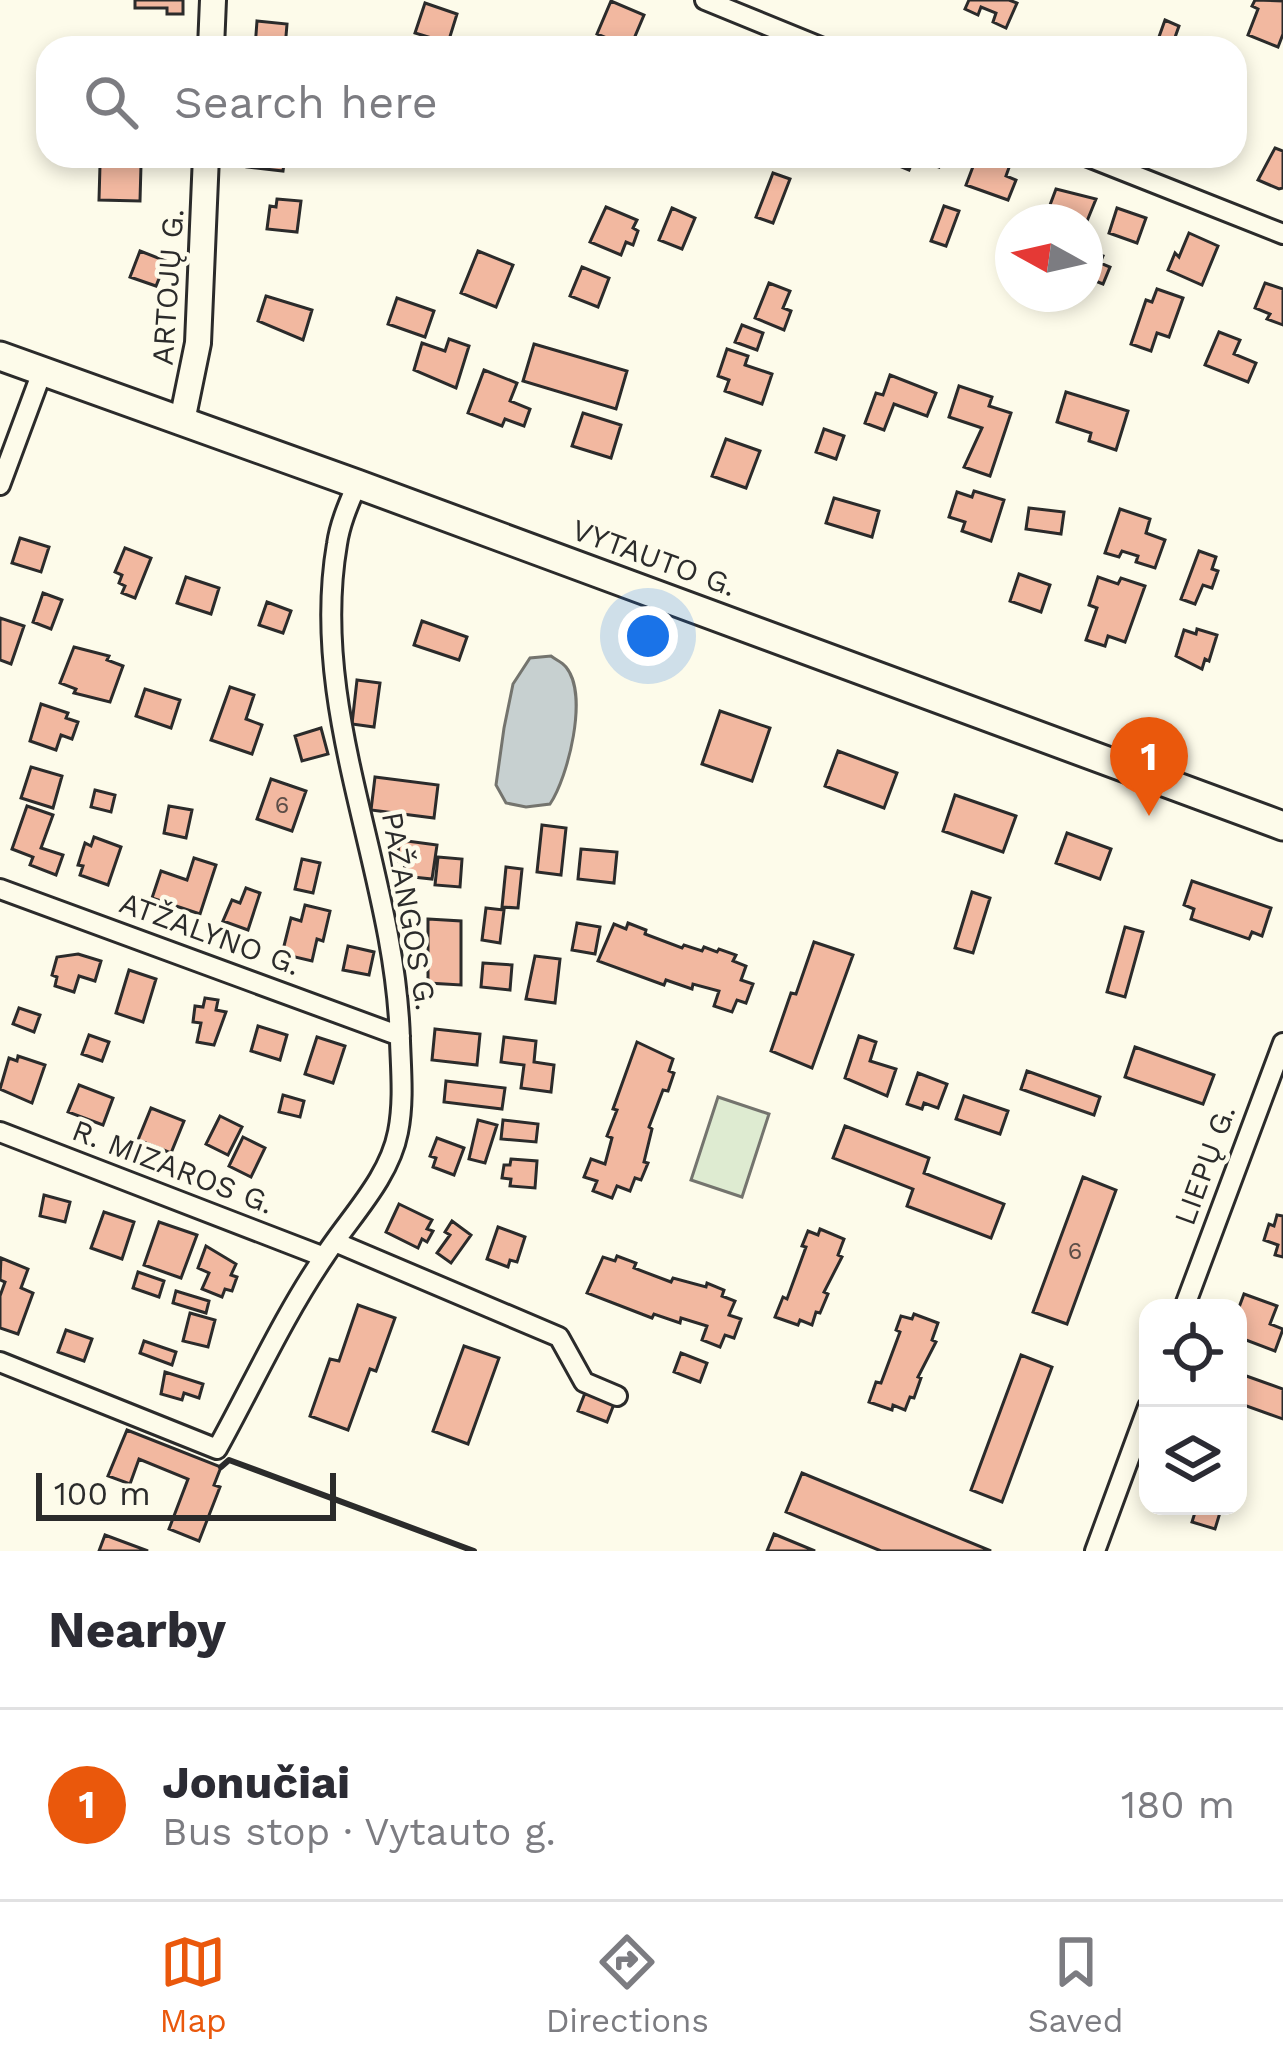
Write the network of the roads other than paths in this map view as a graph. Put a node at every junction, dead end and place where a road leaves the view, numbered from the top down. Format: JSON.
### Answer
{"nodes":[{"id":1,"x":213,"y":0,"type":"edge"},
{"id":2,"x":705,"y":0,"type":"edge"},
{"id":3,"x":212,"y":36,"type":"edge"},
{"id":4,"x":794,"y":36,"type":"edge"},
{"id":5,"x":205,"y":168,"type":"edge"},
{"id":6,"x":1116,"y":168,"type":"edge"},
{"id":7,"x":1283,"y":234,"type":"edge"},
{"id":8,"x":0,"y":356,"type":"edge"},
{"id":9,"x":42,"y":372,"type":"junction"},
{"id":10,"x":182,"y":421,"type":"junction"},
{"id":11,"x":357,"y":484,"type":"junction"},
{"id":12,"x":0,"y":485,"type":"edge"},
{"id":13,"x":1283,"y":826,"type":"edge"},
{"id":14,"x":0,"y":889,"type":"edge"},
{"id":15,"x":400,"y":1036,"type":"junction"},
{"id":16,"x":1283,"y":1043,"type":"edge"},
{"id":17,"x":0,"y":1132,"type":"edge"},
{"id":18,"x":329,"y":1250,"type":"junction"},
{"id":19,"x":1187,"y":1299,"type":"edge"},
{"id":20,"x":0,"y":1362,"type":"edge"},
{"id":21,"x":617,"y":1396,"type":"dead end"},
{"id":22,"x":1139,"y":1431,"type":"edge"},
{"id":23,"x":1095,"y":1551,"type":"edge"}],
"edges":[{"from":1,"to":3,"type":"main road"},
{"from":2,"to":4,"type":"street"},
{"from":5,"to":10,"type":"main road","name":"ARTOJŲ G."},
{"from":6,"to":7,"type":"street"},
{"from":8,"to":9,"type":"main road","name":"VYTAUTO G."},
{"from":9,"to":10,"type":"main road","name":"VYTAUTO G."},
{"from":9,"to":12,"type":"street"},
{"from":10,"to":11,"type":"main road","name":"VYTAUTO G."},
{"from":11,"to":13,"type":"main road","name":"VYTAUTO G."},
{"from":11,"to":15,"type":"street","name":"PAŽANGOS G."},
{"from":14,"to":15,"type":"street","name":"ATŽALYNO G."},
{"from":15,"to":18,"type":"street","name":"PAŽANGOS G."},
{"from":16,"to":19,"type":"street","name":"LIEPŲ G."},
{"from":17,"to":18,"type":"street","name":"R. MIZAROS G."},
{"from":18,"to":20,"type":"street","name":"PAŽANGOS G."},
{"from":18,"to":21,"type":"street","name":"R. MIZAROS G."},
{"from":22,"to":23,"type":"street"}]}
